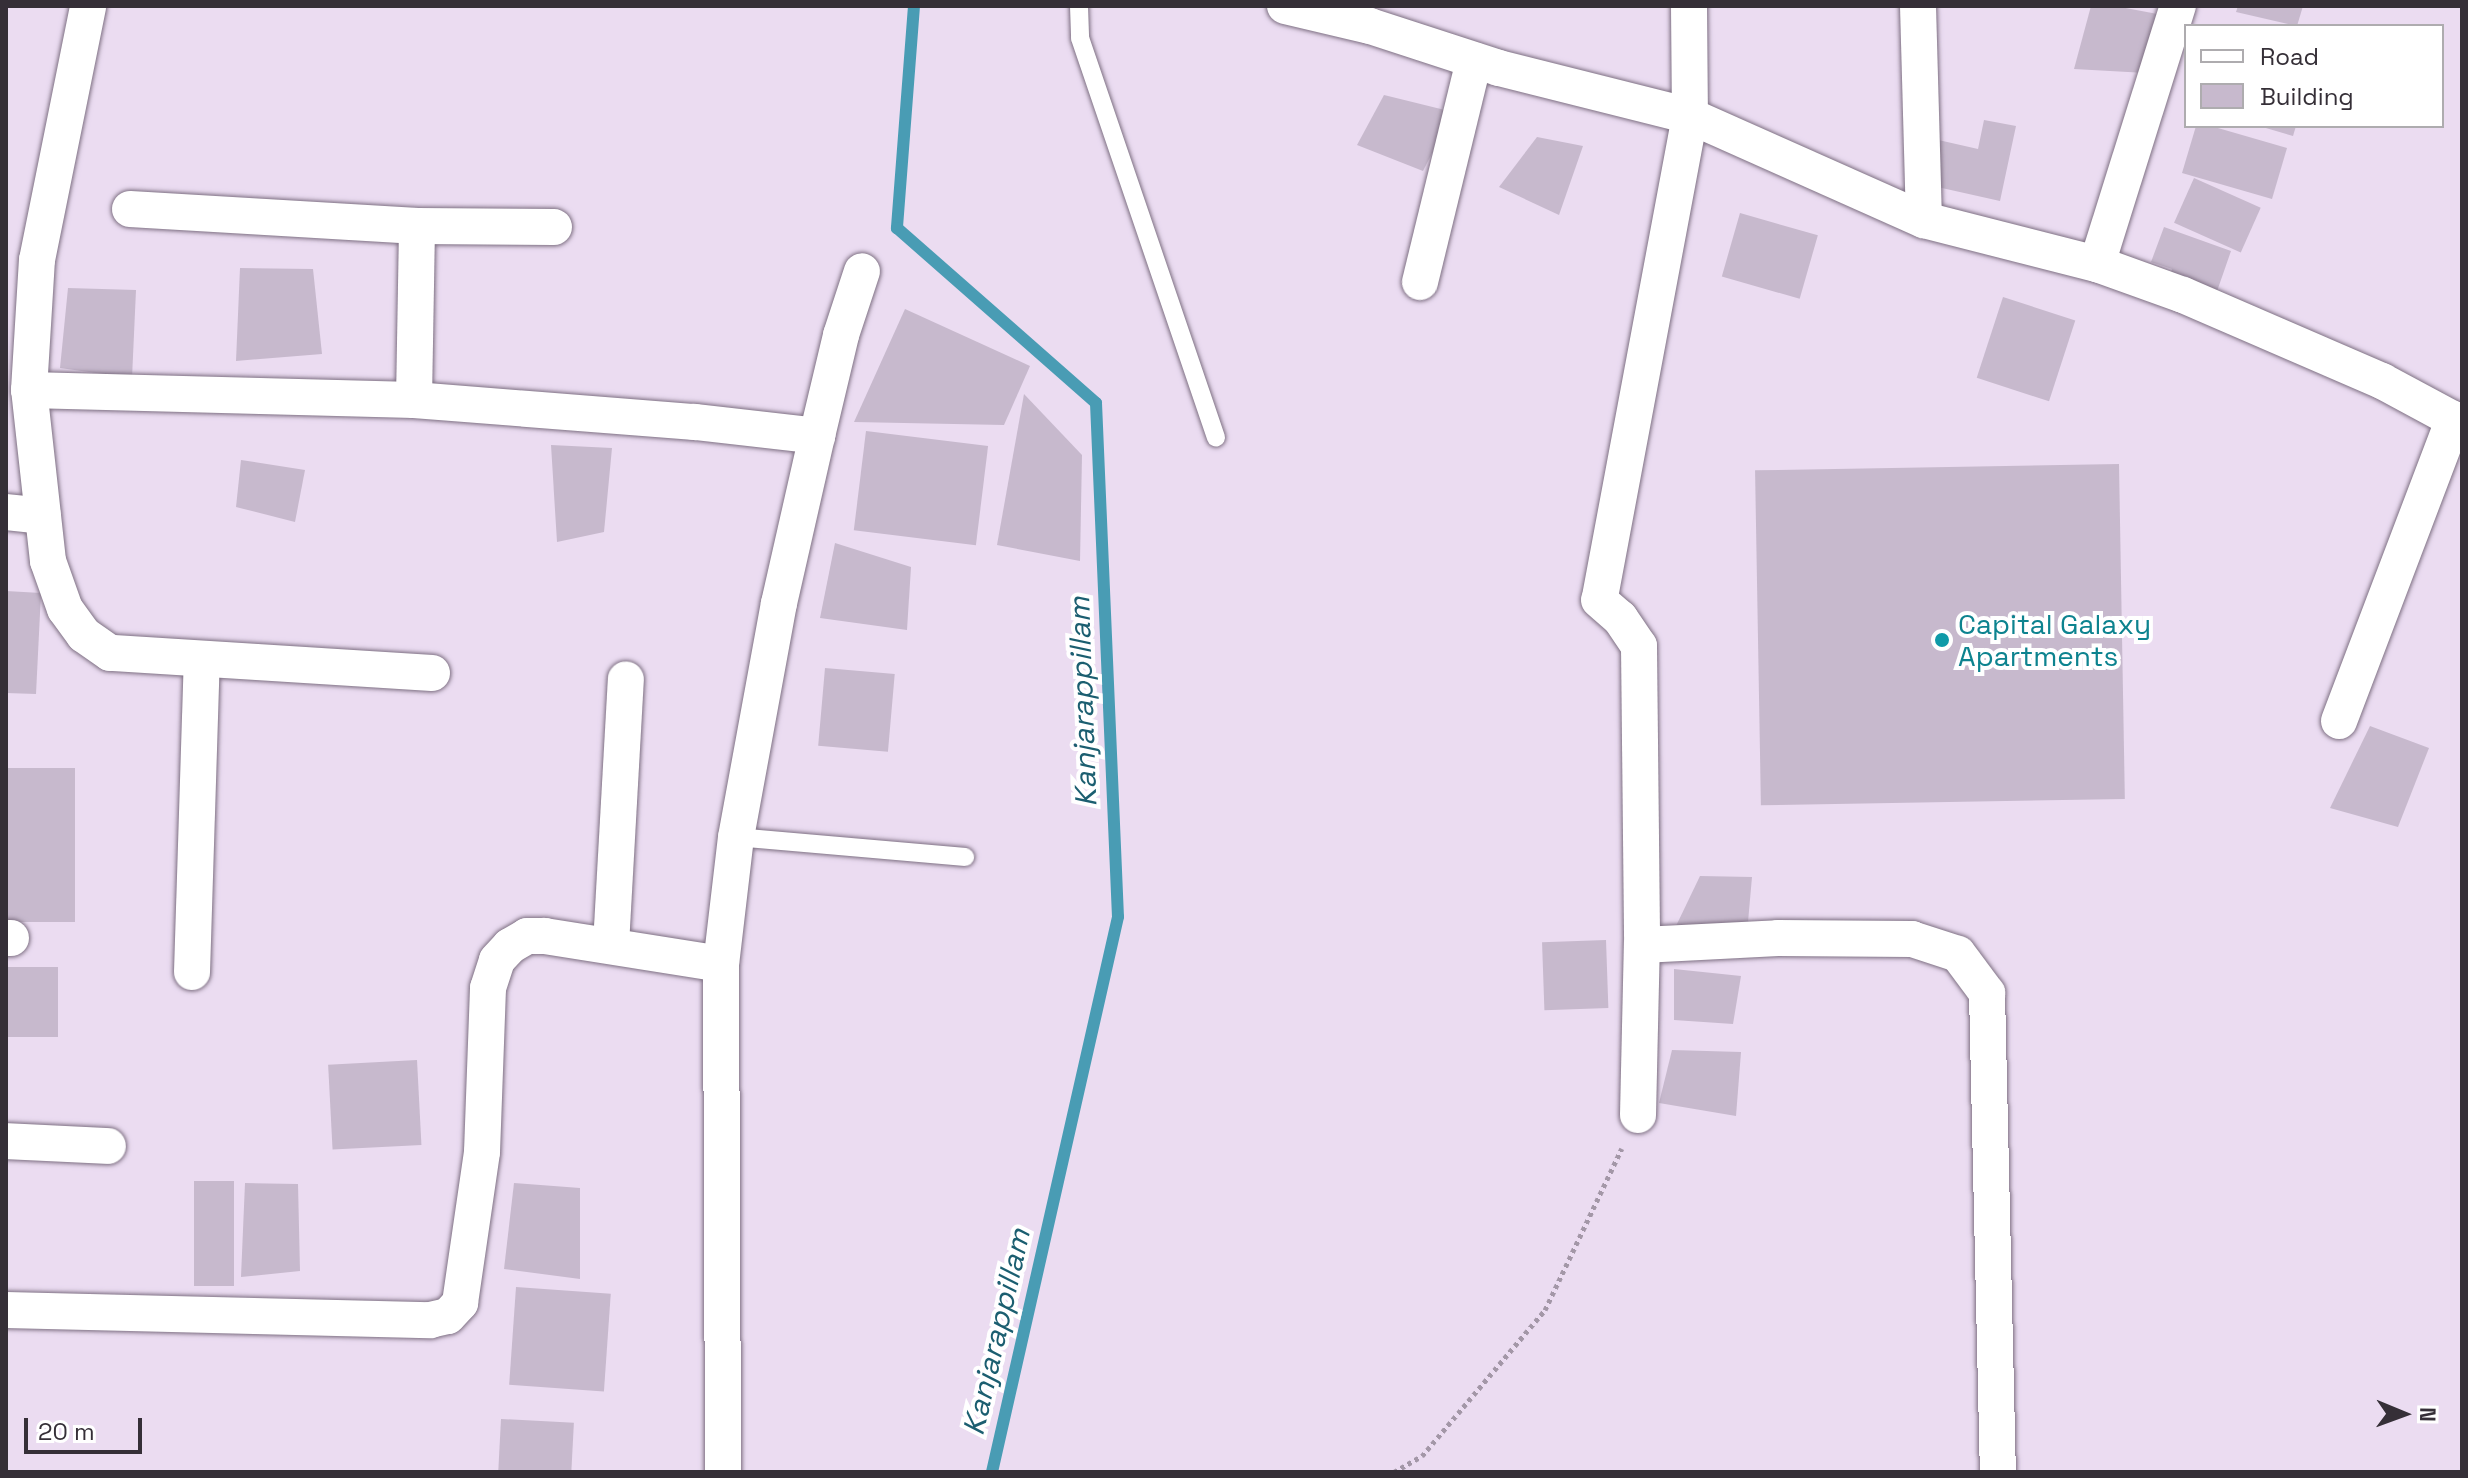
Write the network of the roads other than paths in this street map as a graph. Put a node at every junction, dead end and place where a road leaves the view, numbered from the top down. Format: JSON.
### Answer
{"nodes":[{"id":1,"x":88,"y":6,"type":"edge"},
{"id":2,"x":1079,"y":6,"type":"edge"},
{"id":3,"x":1285,"y":6,"type":"edge"},
{"id":4,"x":1689,"y":6,"type":"edge"},
{"id":5,"x":1918,"y":6,"type":"edge"},
{"id":6,"x":2178,"y":6,"type":"edge"},
{"id":7,"x":1371,"y":16,"type":"edge"},
{"id":8,"x":1474,"y":60,"type":"junction"},
{"id":9,"x":1690,"y":116,"type":"junction"},
{"id":10,"x":130,"y":209,"type":"dead end"},
{"id":11,"x":1924,"y":220,"type":"junction"},
{"id":12,"x":417,"y":226,"type":"junction"},
{"id":13,"x":554,"y":227,"type":"dead end"},
{"id":14,"x":2097,"y":264,"type":"junction"},
{"id":15,"x":862,"y":271,"type":"dead end"},
{"id":16,"x":1420,"y":282,"type":"dead end"},
{"id":17,"x":29,"y":390,"type":"junction"},
{"id":18,"x":414,"y":400,"type":"junction"},
{"id":19,"x":2458,"y":422,"type":"edge"},
{"id":20,"x":817,"y":436,"type":"junction"},
{"id":21,"x":1216,"y":438,"type":"dead end"},
{"id":22,"x":6,"y":512,"type":"edge"},
{"id":23,"x":43,"y":516,"type":"junction"},
{"id":24,"x":202,"y":661,"type":"junction"},
{"id":25,"x":432,"y":673,"type":"dead end"},
{"id":26,"x":626,"y":679,"type":"dead end"},
{"id":27,"x":2339,"y":721,"type":"dead end"},
{"id":28,"x":736,"y":837,"type":"junction"},
{"id":29,"x":965,"y":857,"type":"dead end"},
{"id":30,"x":611,"y":945,"type":"junction"},
{"id":31,"x":1642,"y":945,"type":"junction"},
{"id":32,"x":721,"y":964,"type":"junction"},
{"id":33,"x":192,"y":972,"type":"dead end"},
{"id":34,"x":1638,"y":1115,"type":"road end"},
{"id":35,"x":6,"y":1141,"type":"edge"},
{"id":36,"x":108,"y":1146,"type":"dead end"},
{"id":37,"x":6,"y":1310,"type":"edge"},
{"id":38,"x":723,"y":1472,"type":"edge"},
{"id":39,"x":1998,"y":1472,"type":"edge"}],
"edges":[{"from":1,"to":17,"type":"street"},
{"from":2,"to":21,"type":"lane"},
{"from":3,"to":7,"type":"street"},
{"from":4,"to":9,"type":"street"},
{"from":5,"to":11,"type":"street"},
{"from":6,"to":14,"type":"street"},
{"from":7,"to":8,"type":"street"},
{"from":8,"to":9,"type":"street"},
{"from":8,"to":16,"type":"street"},
{"from":9,"to":11,"type":"street"},
{"from":9,"to":31,"type":"street"},
{"from":10,"to":12,"type":"street"},
{"from":11,"to":14,"type":"street"},
{"from":12,"to":13,"type":"street"},
{"from":12,"to":18,"type":"street"},
{"from":14,"to":19,"type":"street"},
{"from":15,"to":20,"type":"street"},
{"from":17,"to":18,"type":"street"},
{"from":17,"to":23,"type":"street"},
{"from":18,"to":20,"type":"street"},
{"from":19,"to":27,"type":"street"},
{"from":20,"to":28,"type":"street"},
{"from":22,"to":23,"type":"street"},
{"from":23,"to":24,"type":"street"},
{"from":24,"to":25,"type":"street"},
{"from":24,"to":33,"type":"street"},
{"from":26,"to":30,"type":"street"},
{"from":28,"to":29,"type":"lane"},
{"from":28,"to":32,"type":"street"},
{"from":30,"to":32,"type":"street"},
{"from":30,"to":37,"type":"street"},
{"from":31,"to":34,"type":"street"},
{"from":31,"to":39,"type":"street"},
{"from":32,"to":38,"type":"street"},
{"from":35,"to":36,"type":"street"}]}
